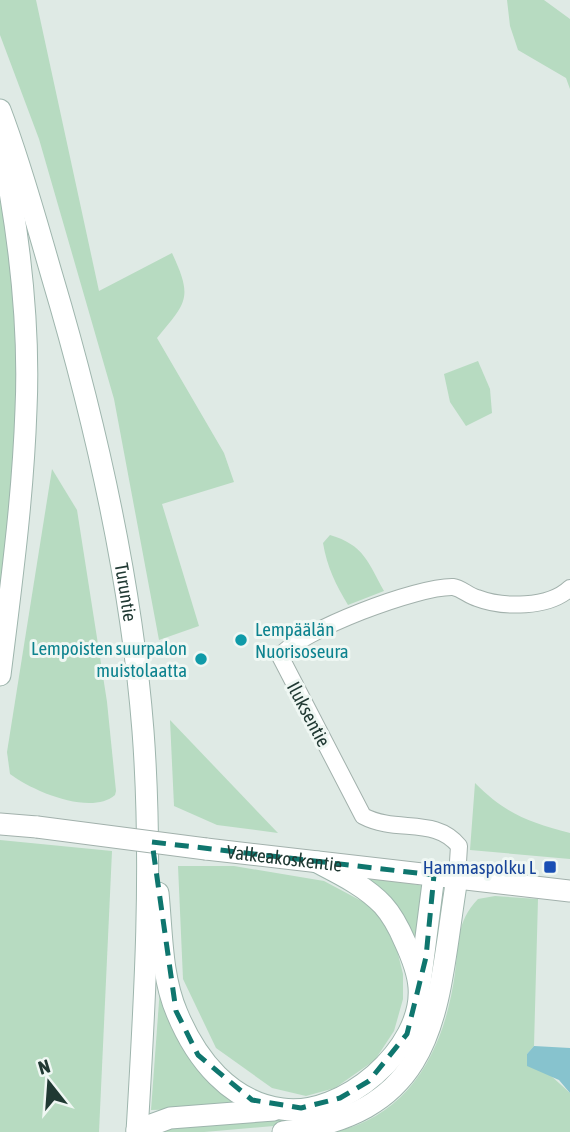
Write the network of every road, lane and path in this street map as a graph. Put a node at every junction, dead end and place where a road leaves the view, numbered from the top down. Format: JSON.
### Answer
{"nodes":[{"id":1,"x":0,"y":110,"type":"edge"},
{"id":2,"x":0,"y":139,"type":"edge"},
{"id":3,"x":570,"y":588,"type":"edge"},
{"id":4,"x":0,"y":675,"type":"edge"},
{"id":5,"x":145,"y":792,"type":"junction"},
{"id":6,"x":0,"y":824,"type":"edge"},
{"id":7,"x":317,"y":862,"type":"junction"},
{"id":8,"x":434,"y":875,"type":"junction"},
{"id":9,"x":457,"y":878,"type":"junction"},
{"id":10,"x":570,"y":891,"type":"edge"},
{"id":11,"x":419,"y":988,"type":"junction"},
{"id":12,"x":283,"y":1110,"type":"junction"},
{"id":13,"x":137,"y":1131,"type":"edge"},
{"id":14,"x":283,"y":1132,"type":"edge"}],
"edges":[{"from":1,"to":5,"type":"main road","name":"Turuntie"},
{"from":2,"to":4,"type":"main road"},
{"from":3,"to":9,"type":"street","name":"Iluksentie"},
{"from":5,"to":12,"type":"main road"},
{"from":5,"to":13,"type":"main road","name":"Turuntie"},
{"from":6,"to":7,"type":"main road","name":"Valkeakoskentie","bridge":true},
{"from":7,"to":8,"type":"main road","name":"Valkeakoskentie"},
{"from":7,"to":11,"type":"main road"},
{"from":8,"to":9,"type":"main road","name":"Valkeakoskentie"},
{"from":8,"to":11,"type":"main road"},
{"from":9,"to":10,"type":"main road","name":"Valkeakoskentie"},
{"from":9,"to":14,"type":"main road"},
{"from":11,"to":12,"type":"main road"},
{"from":12,"to":13,"type":"main road"}]}
